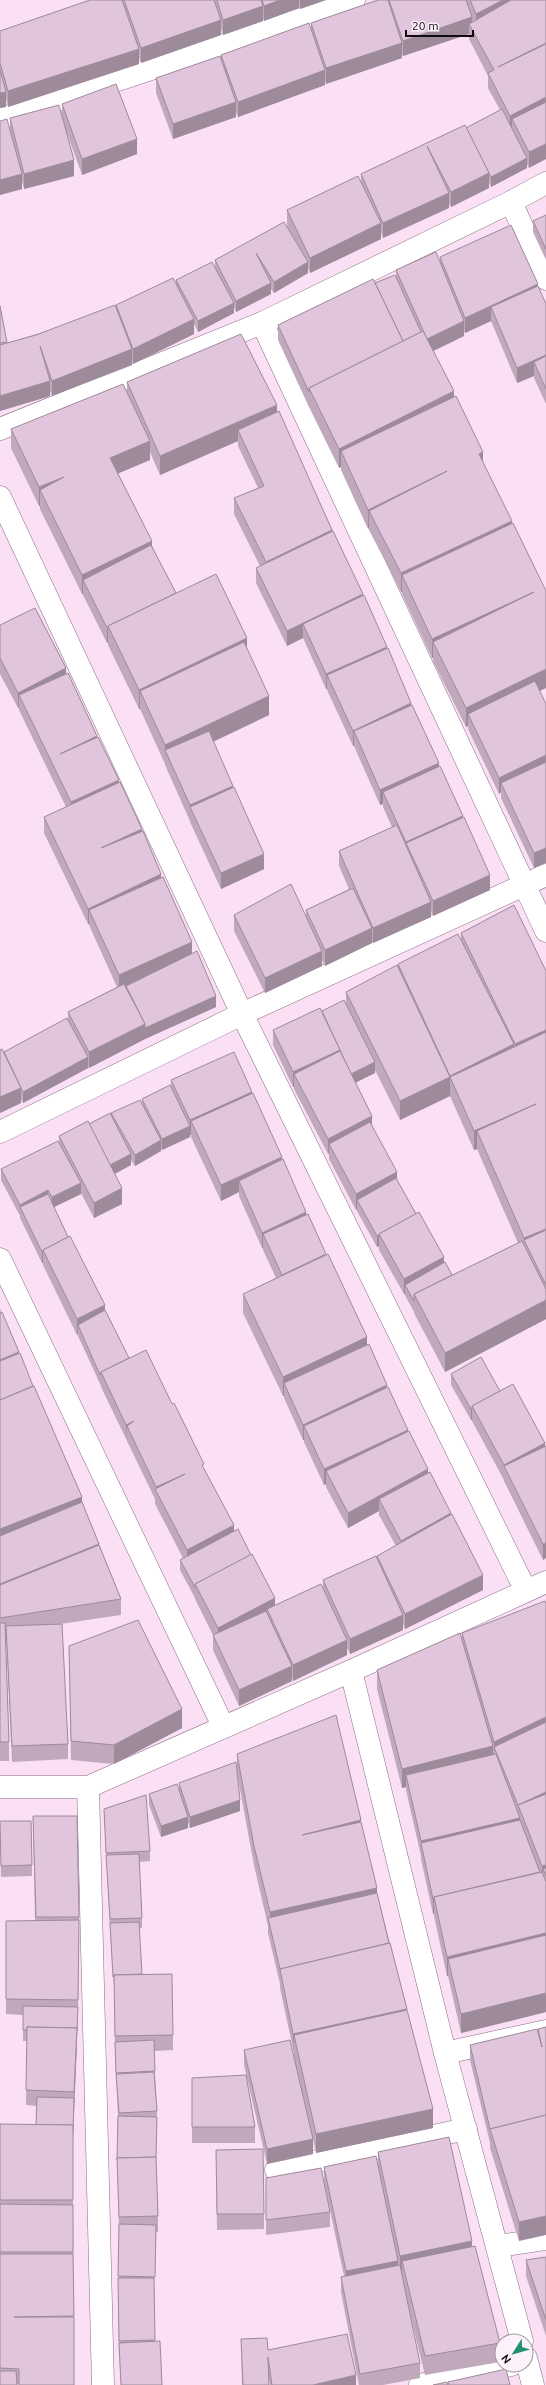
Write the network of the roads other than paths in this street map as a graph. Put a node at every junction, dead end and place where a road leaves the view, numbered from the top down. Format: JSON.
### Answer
{"nodes":[{"id":1,"x":354,"y":0,"type":"edge"},
{"id":2,"x":0,"y":119,"type":"edge"},
{"id":3,"x":546,"y":183,"type":"edge"},
{"id":4,"x":511,"y":202,"type":"junction"},
{"id":5,"x":546,"y":279,"type":"edge"},
{"id":6,"x":262,"y":323,"type":"junction"},
{"id":7,"x":0,"y":430,"type":"edge"},
{"id":8,"x":0,"y":497,"type":"edge"},
{"id":9,"x":546,"y":875,"type":"edge"},
{"id":10,"x":525,"y":885,"type":"junction"},
{"id":11,"x":546,"y":931,"type":"edge"},
{"id":12,"x":242,"y":1014,"type":"junction"},
{"id":13,"x":0,"y":1132,"type":"edge"},
{"id":14,"x":0,"y":1259,"type":"edge"},
{"id":15,"x":546,"y":1582,"type":"edge"},
{"id":16,"x":526,"y":1591,"type":"junction"},
{"id":17,"x":351,"y":1671,"type":"junction"},
{"id":18,"x":223,"y":1726,"type":"junction"},
{"id":19,"x":88,"y":1786,"type":"junction"},
{"id":20,"x":0,"y":1787,"type":"edge"},
{"id":21,"x":546,"y":2031,"type":"edge"},
{"id":22,"x":445,"y":2053,"type":"junction"},
{"id":23,"x":466,"y":2129,"type":"junction"},
{"id":24,"x":276,"y":2170,"type":"dead end"},
{"id":25,"x":546,"y":2239,"type":"edge"},
{"id":26,"x":498,"y":2246,"type":"junction"},
{"id":27,"x":517,"y":2333,"type":"edge"},
{"id":28,"x":494,"y":2365,"type":"edge"},
{"id":29,"x":528,"y":2373,"type":"edge"},
{"id":30,"x":103,"y":2385,"type":"edge"},
{"id":31,"x":420,"y":2385,"type":"edge"},
{"id":32,"x":533,"y":2385,"type":"edge"}],
"edges":[{"from":1,"to":2,"type":"street"},
{"from":3,"to":4,"type":"street"},
{"from":4,"to":5,"type":"street"},
{"from":4,"to":6,"type":"street"},
{"from":6,"to":7,"type":"street"},
{"from":6,"to":10,"type":"street"},
{"from":8,"to":12,"type":"street"},
{"from":9,"to":10,"type":"street"},
{"from":10,"to":11,"type":"street"},
{"from":10,"to":12,"type":"street"},
{"from":12,"to":13,"type":"street"},
{"from":12,"to":16,"type":"street"},
{"from":14,"to":18,"type":"street"},
{"from":15,"to":16,"type":"street"},
{"from":16,"to":17,"type":"street"},
{"from":17,"to":18,"type":"street"},
{"from":17,"to":22,"type":"street"},
{"from":18,"to":19,"type":"street"},
{"from":19,"to":20,"type":"street"},
{"from":19,"to":30,"type":"street"},
{"from":21,"to":22,"type":"street"},
{"from":22,"to":23,"type":"street"},
{"from":23,"to":24,"type":"street"},
{"from":23,"to":26,"type":"street"},
{"from":25,"to":26,"type":"street"},
{"from":26,"to":27,"type":"street"},
{"from":28,"to":31,"type":"street"},
{"from":29,"to":32,"type":"street"}]}
